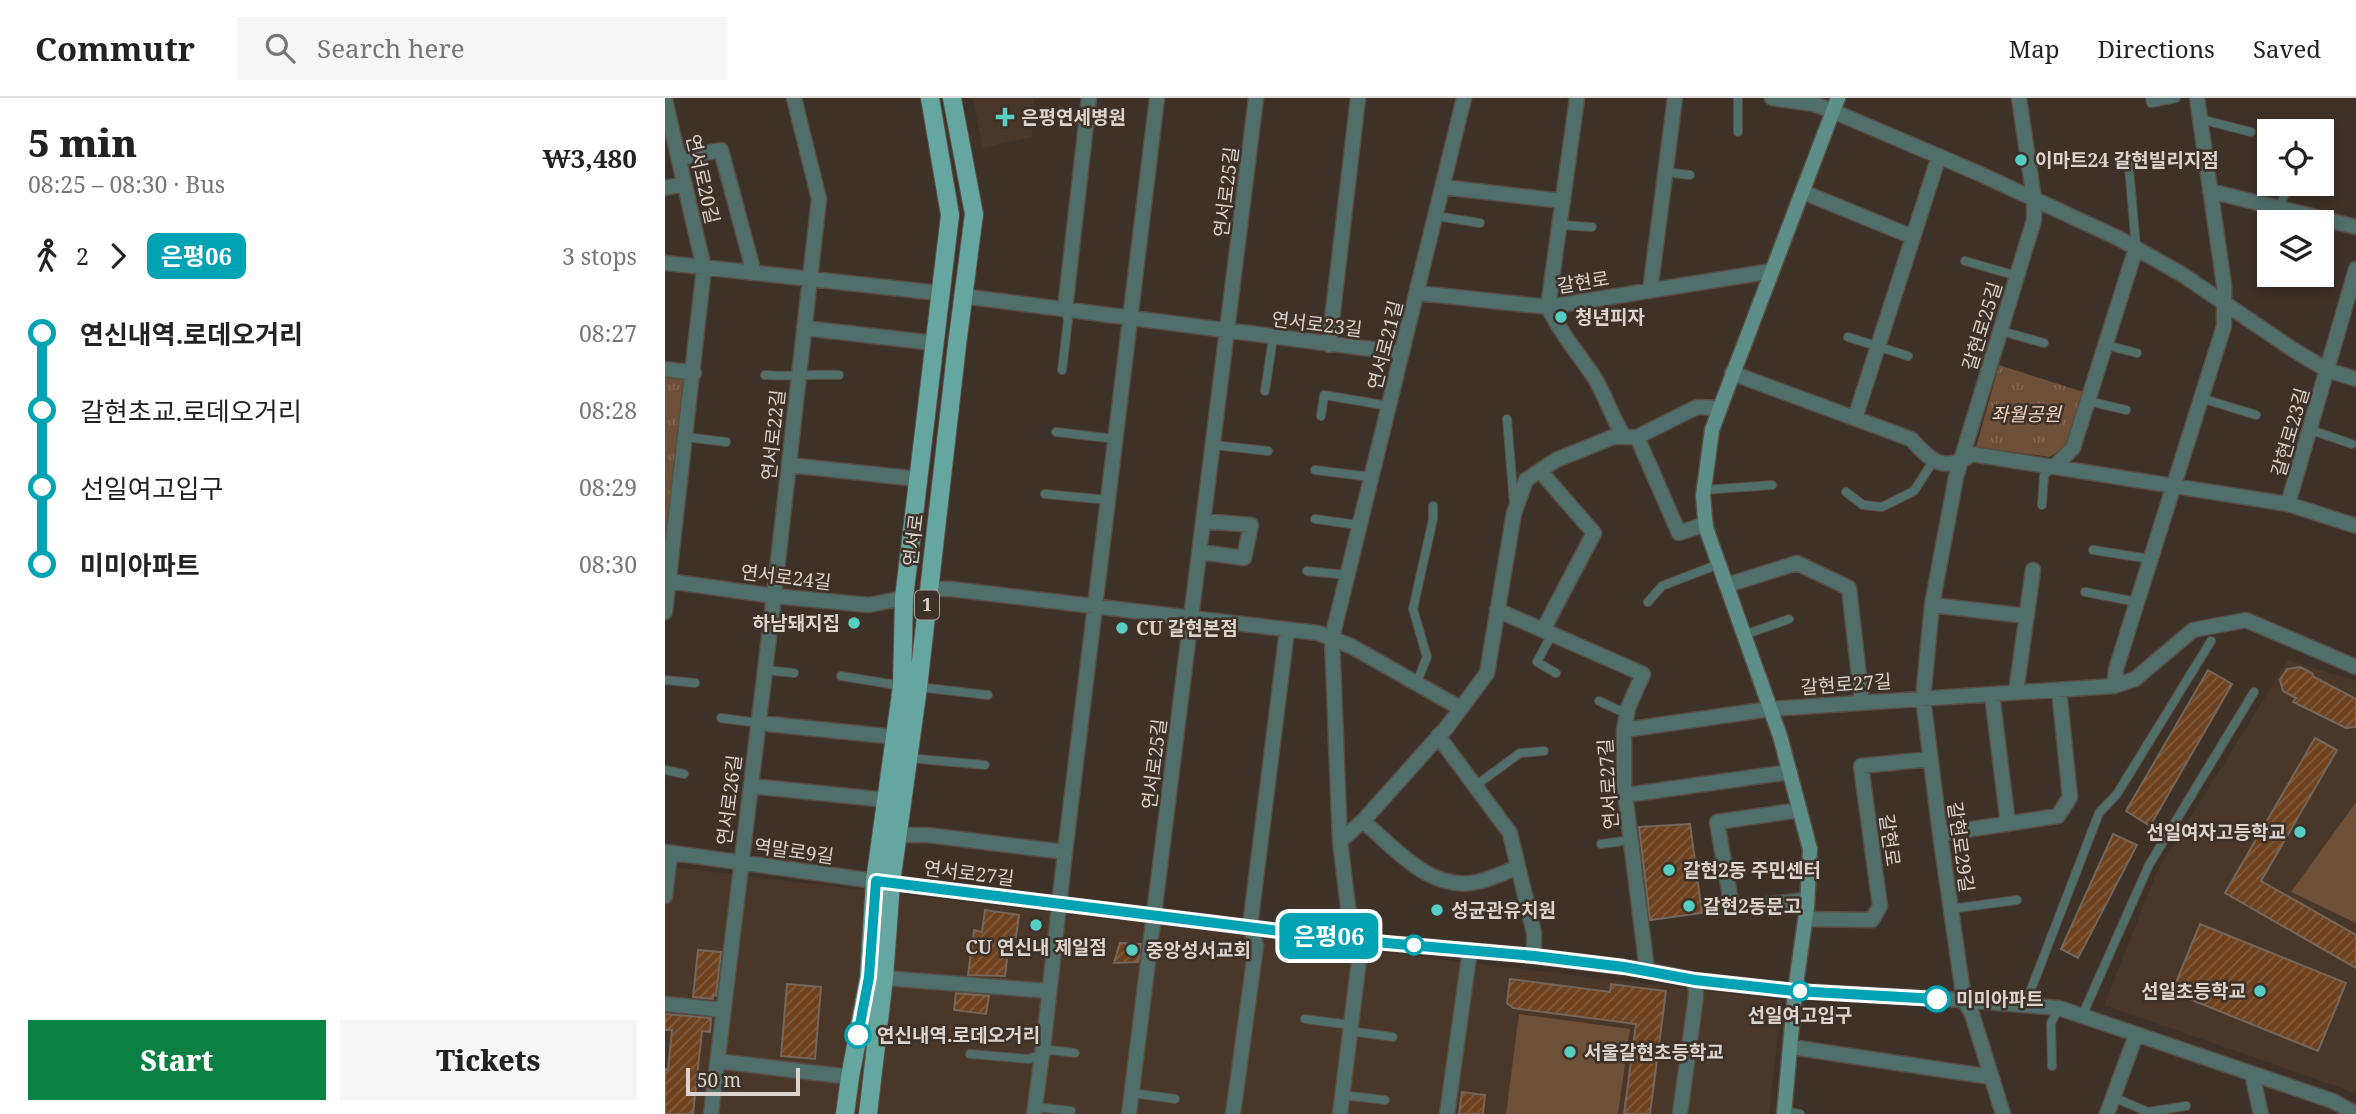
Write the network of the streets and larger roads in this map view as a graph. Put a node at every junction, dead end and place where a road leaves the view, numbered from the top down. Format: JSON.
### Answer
{"nodes":[{"id":1,"x":794,"y":98,"type":"edge"},
{"id":2,"x":930,"y":98,"type":"edge"},
{"id":3,"x":952,"y":98,"type":"edge"},
{"id":4,"x":1089,"y":98,"type":"edge"},
{"id":5,"x":1157,"y":98,"type":"edge"},
{"id":6,"x":1257,"y":98,"type":"edge"},
{"id":7,"x":1358,"y":98,"type":"edge"},
{"id":8,"x":1464,"y":98,"type":"edge"},
{"id":9,"x":1577,"y":98,"type":"edge"},
{"id":10,"x":1675,"y":98,"type":"edge"},
{"id":11,"x":1772,"y":98,"type":"edge"},
{"id":12,"x":2019,"y":98,"type":"edge"},
{"id":13,"x":2197,"y":98,"type":"edge"},
{"id":14,"x":665,"y":100,"type":"edge"},
{"id":15,"x":1837,"y":105,"type":"edge"},
{"id":16,"x":1939,"y":156,"type":"junction"},
{"id":17,"x":679,"y":159,"type":"junction"},
{"id":18,"x":685,"y":184,"type":"junction"},
{"id":19,"x":1443,"y":187,"type":"junction"},
{"id":20,"x":665,"y":188,"type":"edge"},
{"id":21,"x":2210,"y":191,"type":"junction"},
{"id":22,"x":1803,"y":192,"type":"junction"},
{"id":23,"x":2035,"y":199,"type":"junction"},
{"id":24,"x":1563,"y":201,"type":"junction"},
{"id":25,"x":2356,"y":227,"type":"edge"},
{"id":26,"x":1913,"y":237,"type":"junction"},
{"id":27,"x":2136,"y":248,"type":"junction"},
{"id":28,"x":665,"y":263,"type":"edge"},
{"id":29,"x":704,"y":268,"type":"junction"},
{"id":30,"x":2356,"y":270,"type":"edge"},
{"id":31,"x":1772,"y":271,"type":"junction"},
{"id":32,"x":754,"y":273,"type":"junction"},
{"id":33,"x":809,"y":278,"type":"junction"},
{"id":34,"x":1650,"y":291,"type":"junction"},
{"id":35,"x":939,"y":293,"type":"junction"},
{"id":36,"x":1418,"y":293,"type":"junction"},
{"id":37,"x":962,"y":296,"type":"junction"},
{"id":38,"x":2352,"y":300,"type":"edge"},
{"id":39,"x":2224,"y":303,"type":"junction"},
{"id":40,"x":1548,"y":307,"type":"junction"},
{"id":41,"x":1065,"y":309,"type":"junction"},
{"id":42,"x":1131,"y":317,"type":"junction"},
{"id":43,"x":804,"y":328,"type":"junction"},
{"id":44,"x":1228,"y":332,"type":"junction"},
{"id":45,"x":934,"y":343,"type":"junction"},
{"id":46,"x":1329,"y":345,"type":"junction"},
{"id":47,"x":1402,"y":353,"type":"junction"},
{"id":48,"x":665,"y":369,"type":"edge"},
{"id":49,"x":2327,"y":370,"type":"junction"},
{"id":50,"x":694,"y":373,"type":"junction"},
{"id":51,"x":1732,"y":373,"type":"junction"},
{"id":52,"x":2356,"y":379,"type":"edge"},
{"id":53,"x":1720,"y":408,"type":"junction"},
{"id":54,"x":1854,"y":418,"type":"junction"},
{"id":55,"x":1631,"y":437,"type":"junction"},
{"id":56,"x":1960,"y":463,"type":"junction"},
{"id":57,"x":789,"y":465,"type":"junction"},
{"id":58,"x":2054,"y":467,"type":"junction"},
{"id":59,"x":1540,"y":471,"type":"junction"},
{"id":60,"x":918,"y":479,"type":"junction"},
{"id":61,"x":2173,"y":485,"type":"junction"},
{"id":62,"x":2288,"y":504,"type":"junction"},
{"id":63,"x":1205,"y":521,"type":"junction"},
{"id":64,"x":1706,"y":524,"type":"junction"},
{"id":65,"x":2356,"y":526,"type":"edge"},
{"id":66,"x":1201,"y":552,"type":"junction"},
{"id":67,"x":2033,"y":570,"type":"dead end"},
{"id":68,"x":666,"y":580,"type":"edge"},
{"id":69,"x":1727,"y":585,"type":"junction"},
{"id":70,"x":929,"y":589,"type":"junction"},
{"id":71,"x":775,"y":596,"type":"junction"},
{"id":72,"x":904,"y":598,"type":"junction"},
{"id":73,"x":1932,"y":605,"type":"junction"},
{"id":74,"x":1095,"y":607,"type":"junction"},
{"id":75,"x":1497,"y":610,"type":"junction"},
{"id":76,"x":665,"y":612,"type":"edge"},
{"id":77,"x":2027,"y":616,"type":"junction"},
{"id":78,"x":1192,"y":619,"type":"junction"},
{"id":79,"x":1287,"y":629,"type":"junction"},
{"id":80,"x":1547,"y":632,"type":"junction"},
{"id":81,"x":1332,"y":638,"type":"junction"},
{"id":82,"x":2356,"y":667,"type":"edge"},
{"id":83,"x":2114,"y":686,"type":"junction"},
{"id":84,"x":910,"y":687,"type":"junction"},
{"id":85,"x":2059,"y":690,"type":"junction"},
{"id":86,"x":2016,"y":692,"type":"junction"},
{"id":87,"x":1992,"y":694,"type":"junction"},
{"id":88,"x":1923,"y":698,"type":"junction"},
{"id":89,"x":1862,"y":703,"type":"junction"},
{"id":90,"x":1460,"y":708,"type":"junction"},
{"id":91,"x":1770,"y":709,"type":"junction"},
{"id":92,"x":758,"y":723,"type":"junction"},
{"id":93,"x":1623,"y":730,"type":"junction"},
{"id":94,"x":1438,"y":736,"type":"junction"},
{"id":95,"x":896,"y":737,"type":"junction"},
{"id":96,"x":1930,"y":759,"type":"junction"},
{"id":97,"x":1790,"y":772,"type":"junction"},
{"id":98,"x":751,"y":786,"type":"junction"},
{"id":99,"x":1626,"y":795,"type":"junction"},
{"id":100,"x":887,"y":800,"type":"junction"},
{"id":101,"x":1800,"y":810,"type":"junction"},
{"id":102,"x":1363,"y":821,"type":"junction"},
{"id":103,"x":2008,"y":824,"type":"junction"},
{"id":104,"x":1940,"y":834,"type":"junction"},
{"id":105,"x":898,"y":835,"type":"junction"},
{"id":106,"x":1340,"y":841,"type":"junction"},
{"id":107,"x":1065,"y":852,"type":"junction"},
{"id":108,"x":668,"y":853,"type":"edge"},
{"id":109,"x":741,"y":863,"type":"junction"},
{"id":110,"x":1518,"y":867,"type":"junction"},
{"id":111,"x":883,"y":882,"type":"junction"},
{"id":112,"x":665,"y":896,"type":"edge"},
{"id":113,"x":1807,"y":900,"type":"junction"},
{"id":114,"x":1059,"y":903,"type":"junction"},
{"id":115,"x":1154,"y":914,"type":"junction"},
{"id":116,"x":1806,"y":919,"type":"junction"},
{"id":117,"x":1250,"y":926,"type":"junction"},
{"id":118,"x":1352,"y":940,"type":"junction"},
{"id":119,"x":1470,"y":950,"type":"junction"},
{"id":120,"x":1534,"y":956,"type":"junction"},
{"id":121,"x":1647,"y":970,"type":"junction"},
{"id":122,"x":884,"y":978,"type":"junction"},
{"id":123,"x":1695,"y":980,"type":"junction"},
{"id":124,"x":1049,"y":991,"type":"junction"},
{"id":125,"x":1795,"y":991,"type":"junction"},
{"id":126,"x":1964,"y":1000,"type":"junction"},
{"id":127,"x":665,"y":1003,"type":"edge"},
{"id":128,"x":724,"y":1010,"type":"junction"},
{"id":129,"x":2136,"y":1035,"type":"junction"},
{"id":130,"x":1791,"y":1047,"type":"junction"},
{"id":131,"x":718,"y":1061,"type":"junction"},
{"id":132,"x":2252,"y":1074,"type":"junction"},
{"id":133,"x":850,"y":1077,"type":"junction"},
{"id":134,"x":1991,"y":1077,"type":"junction"},
{"id":135,"x":1034,"y":1111,"type":"edge"},
{"id":136,"x":1784,"y":1113,"type":"edge"},
{"id":137,"x":711,"y":1114,"type":"edge"},
{"id":138,"x":845,"y":1114,"type":"edge"},
{"id":139,"x":868,"y":1114,"type":"edge"},
{"id":140,"x":1129,"y":1114,"type":"edge"},
{"id":141,"x":1233,"y":1114,"type":"edge"},
{"id":142,"x":1340,"y":1114,"type":"edge"},
{"id":143,"x":1447,"y":1114,"type":"edge"},
{"id":144,"x":1680,"y":1114,"type":"edge"},
{"id":145,"x":2003,"y":1114,"type":"edge"},
{"id":146,"x":2106,"y":1114,"type":"edge"},
{"id":147,"x":2261,"y":1114,"type":"edge"},
{"id":148,"x":2356,"y":1114,"type":"edge"}],
"edges":[{"from":1,"to":33,"type":"street"},
{"from":2,"to":35,"type":"main road","name":"연서로","number":"1"},
{"from":3,"to":37,"type":"main road","name":"연서로","number":"1"},
{"from":4,"to":41,"type":"street"},
{"from":5,"to":42,"type":"street"},
{"from":6,"to":44,"type":"street","name":"연서로25길"},
{"from":7,"to":46,"type":"street"},
{"from":8,"to":19,"type":"street"},
{"from":9,"to":24,"type":"street"},
{"from":10,"to":34,"type":"street"},
{"from":11,"to":15,"type":"street"},
{"from":12,"to":23,"type":"street"},
{"from":13,"to":21,"type":"street"},
{"from":14,"to":17,"type":"street","name":"연서로20길"},
{"from":15,"to":16,"type":"street","name":"갈현로23길"},
{"from":15,"to":22,"type":"main road"},
{"from":16,"to":23,"type":"street","name":"갈현로23길"},
{"from":16,"to":26,"type":"street"},
{"from":17,"to":18,"type":"street","name":"연서로20길"},
{"from":17,"to":32,"type":"street"},
{"from":18,"to":20,"type":"street"},
{"from":18,"to":29,"type":"street","name":"연서로20길"},
{"from":19,"to":24,"type":"street"},
{"from":19,"to":36,"type":"street"},
{"from":21,"to":25,"type":"street"},
{"from":21,"to":39,"type":"street"},
{"from":22,"to":26,"type":"street"},
{"from":22,"to":31,"type":"main road"},
{"from":23,"to":27,"type":"street","name":"갈현로23길"},
{"from":23,"to":56,"type":"street","name":"갈현로25길"},
{"from":24,"to":40,"type":"street"},
{"from":26,"to":54,"type":"street"},
{"from":27,"to":39,"type":"street","name":"갈현로23길"},
{"from":27,"to":58,"type":"street"},
{"from":28,"to":29,"type":"street"},
{"from":29,"to":32,"type":"street"},
{"from":29,"to":50,"type":"street"},
{"from":30,"to":38,"type":"street"},
{"from":31,"to":34,"type":"street","name":"갈현로"},
{"from":31,"to":51,"type":"main road"},
{"from":32,"to":33,"type":"street"},
{"from":33,"to":35,"type":"street"},
{"from":33,"to":43,"type":"street","name":"연서로22길"},
{"from":34,"to":40,"type":"street","name":"갈현로"},
{"from":35,"to":45,"type":"main road","name":"연서로","number":"1"},
{"from":36,"to":40,"type":"street","name":"연서로21길"},
{"from":36,"to":47,"type":"street","name":"연서로21길"},
{"from":37,"to":41,"type":"street","name":"연서로23길"},
{"from":37,"to":70,"type":"main road","name":"연서로","number":"1"},
{"from":38,"to":49,"type":"street"},
{"from":39,"to":49,"type":"street","name":"갈현로23길"},
{"from":39,"to":61,"type":"street"},
{"from":40,"to":55,"type":"street","name":"갈현로"},
{"from":41,"to":42,"type":"street","name":"연서로23길"},
{"from":42,"to":44,"type":"street","name":"연서로23길"},
{"from":42,"to":74,"type":"street"},
{"from":43,"to":45,"type":"street"},
{"from":43,"to":57,"type":"street","name":"연서로22길"},
{"from":44,"to":46,"type":"street","name":"연서로23길"},
{"from":44,"to":63,"type":"street","name":"연서로25길"},
{"from":45,"to":60,"type":"main road","name":"연서로","number":"1"},
{"from":46,"to":47,"type":"street","name":"연서로23길"},
{"from":47,"to":81,"type":"street","name":"연서로21길"},
{"from":48,"to":50,"type":"street"},
{"from":49,"to":52,"type":"street","name":"갈현로23길"},
{"from":49,"to":62,"type":"street","name":"갈현로23길"},
{"from":50,"to":68,"type":"street"},
{"from":51,"to":53,"type":"main road"},
{"from":51,"to":54,"type":"street"},
{"from":53,"to":55,"type":"street"},
{"from":53,"to":64,"type":"main road"},
{"from":54,"to":56,"type":"street"},
{"from":55,"to":59,"type":"street"},
{"from":55,"to":64,"type":"street","name":"갈현로"},
{"from":56,"to":58,"type":"street"},
{"from":56,"to":73,"type":"street","name":"갈현로25길"},
{"from":57,"to":60,"type":"street"},
{"from":57,"to":71,"type":"street","name":"연서로22길"},
{"from":58,"to":61,"type":"street"},
{"from":59,"to":75,"type":"street"},
{"from":59,"to":80,"type":"street"},
{"from":60,"to":72,"type":"main road","name":"연서로","number":"1"},
{"from":61,"to":62,"type":"street"},
{"from":61,"to":83,"type":"street"},
{"from":62,"to":65,"type":"street"},
{"from":63,"to":66,"type":"street","name":"연서로25길"},
{"from":63,"to":66,"type":"street"},
{"from":64,"to":69,"type":"main road"},
{"from":66,"to":78,"type":"street","name":"연서로25길"},
{"from":67,"to":77,"type":"street"},
{"from":68,"to":71,"type":"street","name":"연서로24길"},
{"from":68,"to":76,"type":"street"},
{"from":69,"to":89,"type":"street"},
{"from":69,"to":91,"type":"main road"},
{"from":70,"to":74,"type":"street"},
{"from":70,"to":84,"type":"main road","name":"연서로","number":"1"},
{"from":71,"to":72,"type":"street","name":"연서로24길"},
{"from":71,"to":92,"type":"street","name":"연서로26길"},
{"from":72,"to":84,"type":"main road","name":"연서로","number":"1"},
{"from":73,"to":77,"type":"street"},
{"from":73,"to":88,"type":"street"},
{"from":74,"to":78,"type":"street"},
{"from":74,"to":107,"type":"street"},
{"from":75,"to":80,"type":"street","name":"연서로27길"},
{"from":75,"to":90,"type":"street"},
{"from":77,"to":86,"type":"street"},
{"from":78,"to":79,"type":"street"},
{"from":78,"to":115,"type":"street","name":"연서로25길"},
{"from":79,"to":81,"type":"street"},
{"from":79,"to":117,"type":"street"},
{"from":80,"to":93,"type":"street","name":"연서로27길"},
{"from":81,"to":90,"type":"street"},
{"from":81,"to":106,"type":"street"},
{"from":82,"to":83,"type":"street","name":"갈현로27길"},
{"from":83,"to":85,"type":"street","name":"갈현로27길"},
{"from":84,"to":95,"type":"main road","name":"연서로","number":"1"},
{"from":84,"to":105,"type":"main road","name":"연서로","number":"1"},
{"from":85,"to":86,"type":"street","name":"갈현로27길"},
{"from":85,"to":103,"type":"street"},
{"from":86,"to":87,"type":"street","name":"갈현로27길"},
{"from":87,"to":88,"type":"street","name":"갈현로27길"},
{"from":87,"to":103,"type":"street"},
{"from":88,"to":89,"type":"street","name":"갈현로27길"},
{"from":88,"to":96,"type":"street","name":"갈현로29길"},
{"from":89,"to":91,"type":"street","name":"갈현로27길"},
{"from":90,"to":94,"type":"street"},
{"from":91,"to":93,"type":"street"},
{"from":91,"to":97,"type":"main road"},
{"from":92,"to":95,"type":"street"},
{"from":92,"to":98,"type":"street","name":"연서로26길"},
{"from":93,"to":99,"type":"street","name":"연서로27길"},
{"from":94,"to":102,"type":"street"},
{"from":94,"to":110,"type":"street"},
{"from":95,"to":100,"type":"main road","name":"연서로","number":"1"},
{"from":96,"to":104,"type":"street","name":"갈현로29길"},
{"from":96,"to":116,"type":"street","name":"갈현로"},
{"from":97,"to":99,"type":"street"},
{"from":97,"to":101,"type":"main road"},
{"from":98,"to":100,"type":"street"},
{"from":98,"to":109,"type":"street","name":"연서로26길"},
{"from":99,"to":121,"type":"street","name":"연서로27길"},
{"from":100,"to":111,"type":"main road","name":"연서로","number":"1"},
{"from":101,"to":113,"type":"main road"},
{"from":101,"to":113,"type":"street"},
{"from":102,"to":106,"type":"street"},
{"from":102,"to":110,"type":"street"},
{"from":103,"to":104,"type":"street"},
{"from":104,"to":126,"type":"street","name":"갈현로29길"},
{"from":105,"to":107,"type":"street"},
{"from":105,"to":111,"type":"main road","name":"연서로","number":"1"},
{"from":106,"to":118,"type":"street"},
{"from":107,"to":114,"type":"street"},
{"from":108,"to":109,"type":"street","name":"역말로9길"},
{"from":108,"to":112,"type":"street"},
{"from":109,"to":111,"type":"street","name":"역말로9길"},
{"from":109,"to":128,"type":"street","name":"연서로26길"},
{"from":110,"to":120,"type":"street"},
{"from":111,"to":114,"type":"street","name":"연서로27길"},
{"from":111,"to":122,"type":"main road","name":"연서로","number":"1"},
{"from":111,"to":133,"type":"main road","name":"연서로","number":"1"},
{"from":113,"to":116,"type":"main road"},
{"from":114,"to":115,"type":"street","name":"연서로27길"},
{"from":114,"to":124,"type":"street"},
{"from":115,"to":117,"type":"street","name":"연서로27길"},
{"from":115,"to":140,"type":"street"},
{"from":116,"to":125,"type":"main road"},
{"from":117,"to":118,"type":"street","name":"연서로27길"},
{"from":117,"to":141,"type":"street"},
{"from":118,"to":119,"type":"street","name":"연서로27길"},
{"from":118,"to":142,"type":"street"},
{"from":119,"to":120,"type":"street","name":"연서로27길"},
{"from":119,"to":143,"type":"street"},
{"from":120,"to":121,"type":"street","name":"연서로27길"},
{"from":121,"to":123,"type":"street","name":"연서로27길"},
{"from":122,"to":124,"type":"street"},
{"from":122,"to":139,"type":"main road","name":"연서로","number":"1"},
{"from":123,"to":125,"type":"street","name":"연서로27길"},
{"from":123,"to":144,"type":"street"},
{"from":124,"to":135,"type":"street"},
{"from":125,"to":126,"type":"street"},
{"from":125,"to":130,"type":"main road"},
{"from":126,"to":129,"type":"street"},
{"from":126,"to":134,"type":"street","name":"갈현로29길"},
{"from":127,"to":128,"type":"street"},
{"from":128,"to":131,"type":"street","name":"연서로26길"},
{"from":129,"to":132,"type":"street"},
{"from":129,"to":146,"type":"street"},
{"from":130,"to":134,"type":"street"},
{"from":130,"to":136,"type":"main road"},
{"from":131,"to":133,"type":"street"},
{"from":131,"to":137,"type":"street","name":"연서로26길"},
{"from":132,"to":147,"type":"street"},
{"from":132,"to":148,"type":"street"},
{"from":133,"to":138,"type":"main road","name":"연서로","number":"1"},
{"from":134,"to":145,"type":"street","name":"갈현로29길"}]}
